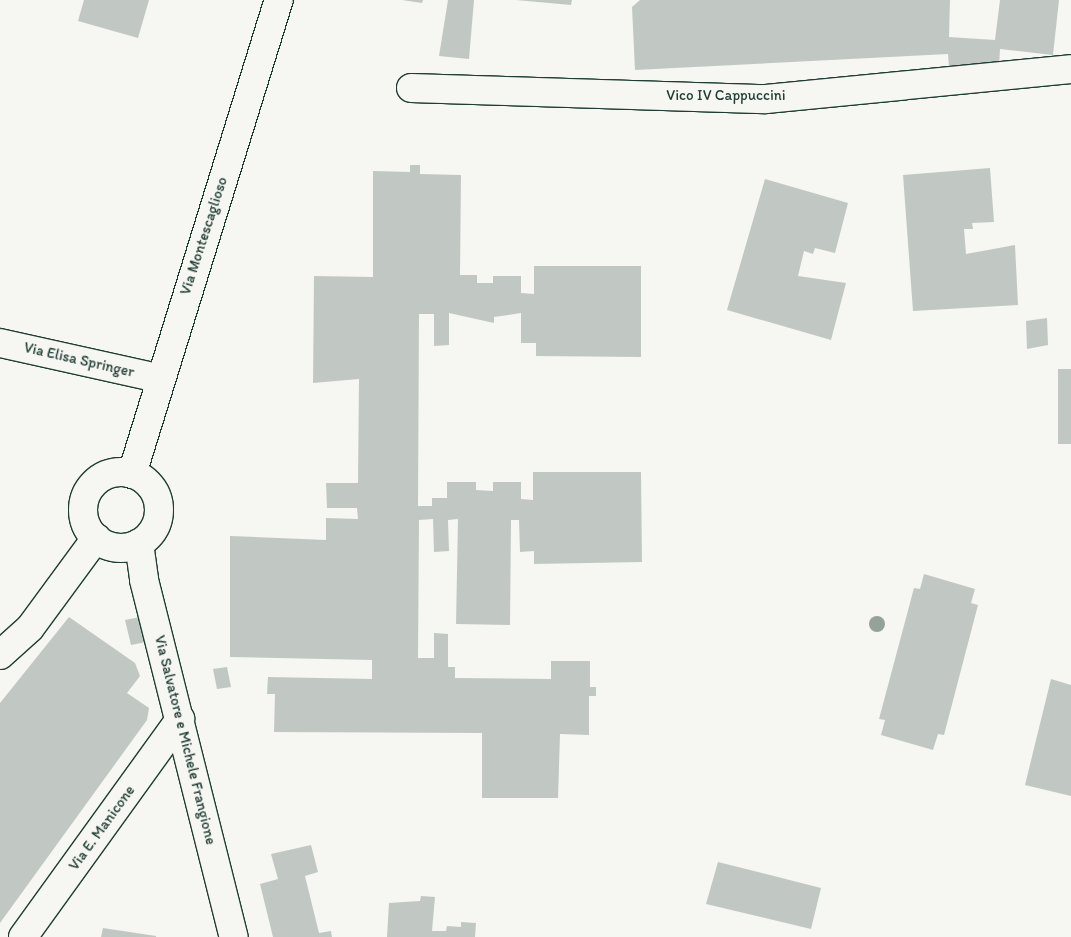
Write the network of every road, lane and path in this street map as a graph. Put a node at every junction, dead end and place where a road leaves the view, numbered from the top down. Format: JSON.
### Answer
{"nodes":[{"id":1,"x":279,"y":0,"type":"edge"},
{"id":2,"x":1071,"y":69,"type":"edge"},
{"id":3,"x":411,"y":88,"type":"dead end"},
{"id":4,"x":0,"y":343,"type":"edge"},
{"id":5,"x":158,"y":378,"type":"junction"},
{"id":6,"x":132,"y":474,"type":"junction"},
{"id":7,"x":96,"y":538,"type":"junction"},
{"id":8,"x":139,"y":543,"type":"junction"},
{"id":9,"x":0,"y":655,"type":"edge"},
{"id":10,"x":180,"y":719,"type":"junction"},
{"id":11,"x":23,"y":937,"type":"edge"},
{"id":12,"x":234,"y":937,"type":"edge"}],
"edges":[{"from":1,"to":5,"type":"street","name":"Via Montescaglioso"},
{"from":2,"to":3,"type":"street","name":"Vico IV Cappuccini"},
{"from":4,"to":5,"type":"street","name":"Via Elisa Springer"},
{"from":5,"to":6,"type":"street","name":"Via Montescaglioso"},
{"from":6,"to":7,"type":"street"},
{"from":6,"to":8,"type":"street"},
{"from":7,"to":8,"type":"street"},
{"from":7,"to":9,"type":"street"},
{"from":8,"to":10,"type":"street","name":"Via Salvatore e Michele Frangione"},
{"from":10,"to":11,"type":"street","name":"Via E. Manicone"},
{"from":10,"to":12,"type":"street","name":"Via Salvatore e Michele Frangione"}]}
